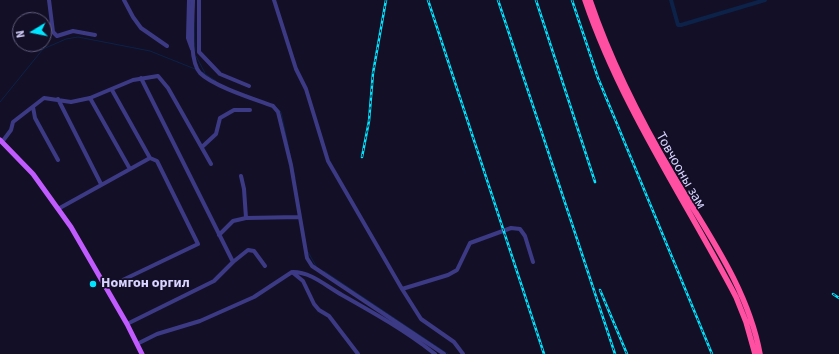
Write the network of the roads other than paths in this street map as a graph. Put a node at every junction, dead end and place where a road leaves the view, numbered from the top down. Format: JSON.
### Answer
{"nodes":[{"id":1,"x":48,"y":0,"type":"edge"},
{"id":2,"x":124,"y":0,"type":"edge"},
{"id":3,"x":189,"y":0,"type":"edge"},
{"id":4,"x":193,"y":0,"type":"edge"},
{"id":5,"x":199,"y":0,"type":"edge"},
{"id":6,"x":274,"y":0,"type":"edge"},
{"id":7,"x":585,"y":0,"type":"edge"},
{"id":8,"x":590,"y":0,"type":"edge"},
{"id":9,"x":96,"y":35,"type":"dead end"},
{"id":10,"x":167,"y":46,"type":"dead end"},
{"id":11,"x":193,"y":51,"type":"junction"},
{"id":12,"x":141,"y":78,"type":"junction"},
{"id":13,"x":249,"y":86,"type":"dead end"},
{"id":14,"x":112,"y":90,"type":"junction"},
{"id":15,"x":90,"y":98,"type":"junction"},
{"id":16,"x":58,"y":99,"type":"junction"},
{"id":17,"x":33,"y":107,"type":"junction"},
{"id":18,"x":250,"y":110,"type":"dead end"},
{"id":19,"x":1,"y":141,"type":"edge"},
{"id":20,"x":202,"y":147,"type":"junction"},
{"id":21,"x":150,"y":158,"type":"junction"},
{"id":22,"x":58,"y":160,"type":"dead end"},
{"id":23,"x":211,"y":164,"type":"dead end"},
{"id":24,"x":130,"y":169,"type":"junction"},
{"id":25,"x":241,"y":176,"type":"dead end"},
{"id":26,"x":101,"y":184,"type":"junction"},
{"id":27,"x":58,"y":208,"type":"junction"},
{"id":28,"x":299,"y":217,"type":"junction"},
{"id":29,"x":246,"y":218,"type":"junction"},
{"id":30,"x":219,"y":235,"type":"junction"},
{"id":31,"x":233,"y":262,"type":"junction"},
{"id":32,"x":533,"y":262,"type":"dead end"},
{"id":33,"x":265,"y":266,"type":"dead end"},
{"id":34,"x":292,"y":272,"type":"junction"},
{"id":35,"x":106,"y":288,"type":"junction"},
{"id":36,"x":402,"y":289,"type":"junction"},
{"id":37,"x":127,"y":324,"type":"junction"},
{"id":38,"x":137,"y":344,"type":"junction"},
{"id":39,"x":142,"y":354,"type":"edge"},
{"id":40,"x":358,"y":354,"type":"edge"},
{"id":41,"x":435,"y":354,"type":"edge"},
{"id":42,"x":444,"y":354,"type":"edge"},
{"id":43,"x":463,"y":354,"type":"edge"},
{"id":44,"x":755,"y":354,"type":"edge"},
{"id":45,"x":760,"y":354,"type":"edge"}],
"edges":[{"from":1,"to":9,"type":"street"},
{"from":2,"to":10,"type":"street"},
{"from":3,"to":11,"type":"street"},
{"from":4,"to":11,"type":"street"},
{"from":5,"to":13,"type":"street"},
{"from":6,"to":36,"type":"street"},
{"from":7,"to":44,"type":"highway","name":"Товчооны зам"},
{"from":8,"to":45,"type":"highway","name":"Товчооны зам"},
{"from":11,"to":28,"type":"street"},
{"from":12,"to":14,"type":"street"},
{"from":12,"to":20,"type":"street"},
{"from":12,"to":30,"type":"street"},
{"from":14,"to":15,"type":"street"},
{"from":14,"to":21,"type":"street"},
{"from":15,"to":16,"type":"street"},
{"from":15,"to":24,"type":"street"},
{"from":16,"to":17,"type":"street"},
{"from":16,"to":26,"type":"street"},
{"from":17,"to":19,"type":"street"},
{"from":17,"to":22,"type":"street"},
{"from":18,"to":20,"type":"street"},
{"from":19,"to":27,"type":"main road"},
{"from":20,"to":23,"type":"street"},
{"from":21,"to":24,"type":"street"},
{"from":21,"to":35,"type":"street"},
{"from":24,"to":26,"type":"street"},
{"from":25,"to":29,"type":"street"},
{"from":26,"to":27,"type":"street"},
{"from":27,"to":35,"type":"main road"},
{"from":28,"to":29,"type":"street"},
{"from":28,"to":42,"type":"street"},
{"from":29,"to":30,"type":"street"},
{"from":30,"to":31,"type":"street"},
{"from":31,"to":33,"type":"street"},
{"from":31,"to":37,"type":"street"},
{"from":32,"to":36,"type":"street"},
{"from":34,"to":38,"type":"street"},
{"from":34,"to":40,"type":"street"},
{"from":34,"to":41,"type":"street"},
{"from":35,"to":37,"type":"main road"},
{"from":36,"to":43,"type":"street"},
{"from":37,"to":38,"type":"main road"},
{"from":38,"to":39,"type":"main road"}]}
